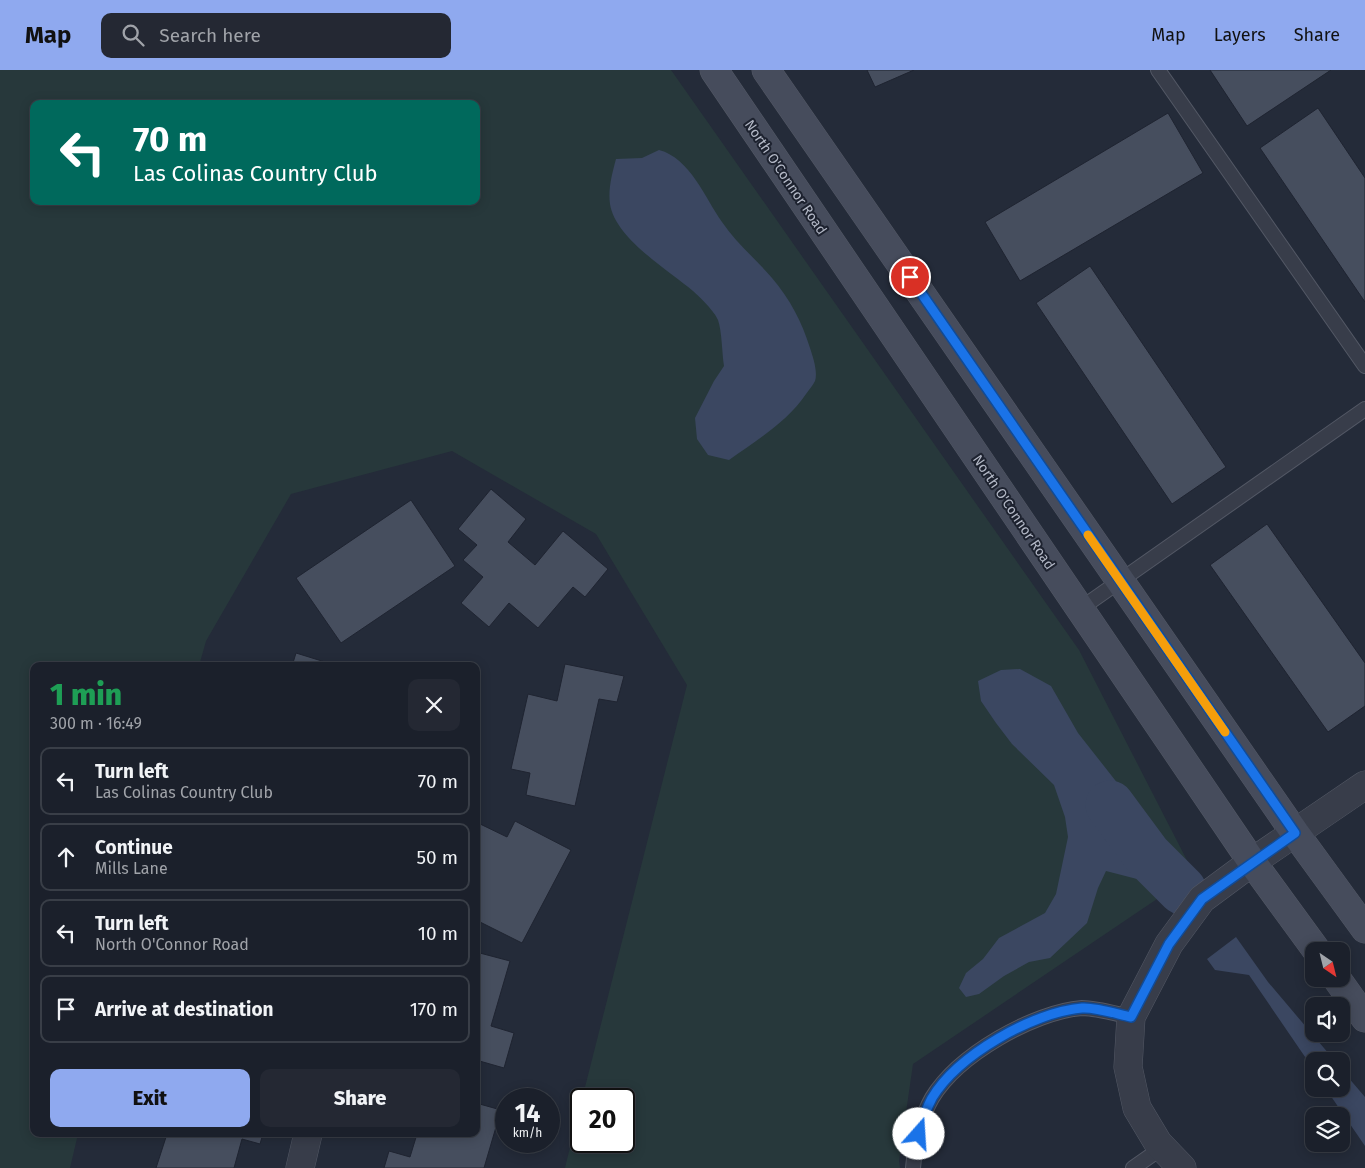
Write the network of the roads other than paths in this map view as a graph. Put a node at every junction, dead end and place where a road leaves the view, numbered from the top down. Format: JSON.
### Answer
{"nodes":[{"id":1,"x":714,"y":70,"type":"edge"},
{"id":2,"x":766,"y":70,"type":"edge"},
{"id":3,"x":1158,"y":70,"type":"edge"},
{"id":4,"x":1365,"y":366,"type":"edge"},
{"id":5,"x":1365,"y":409,"type":"edge"},
{"id":6,"x":1120,"y":580,"type":"junction"},
{"id":7,"x":1080,"y":609,"type":"junction"},
{"id":8,"x":1365,"y":785,"type":"edge"},
{"id":9,"x":1295,"y":833,"type":"junction"},
{"id":10,"x":1252,"y":862,"type":"junction"},
{"id":11,"x":1365,"y":929,"type":"edge"},
{"id":12,"x":1310,"y":942,"type":"edge"},
{"id":13,"x":1343,"y":988,"type":"edge"},
{"id":14,"x":1131,"y":1017,"type":"junction"},
{"id":15,"x":1365,"y":1018,"type":"edge"},
{"id":16,"x":307,"y":1137,"type":"edge"},
{"id":17,"x":1162,"y":1147,"type":"junction"},
{"id":18,"x":300,"y":1168,"type":"edge"},
{"id":19,"x":914,"y":1168,"type":"edge"},
{"id":20,"x":1133,"y":1168,"type":"edge"},
{"id":21,"x":1182,"y":1168,"type":"edge"}],
"edges":[{"from":1,"to":7,"type":"main road","name":"North O'Connor Road"},
{"from":2,"to":6,"type":"main road"},
{"from":3,"to":4,"type":"lane"},
{"from":5,"to":6,"type":"lane"},
{"from":6,"to":7,"type":"lane"},
{"from":6,"to":9,"type":"main road"},
{"from":7,"to":10,"type":"main road","name":"North O'Connor Road"},
{"from":8,"to":9,"type":"street"},
{"from":9,"to":10,"type":"street"},
{"from":9,"to":11,"type":"main road"},
{"from":10,"to":12,"type":"main road","name":"North O'Connor Road"},
{"from":10,"to":14,"type":"street"},
{"from":13,"to":15,"type":"main road"},
{"from":14,"to":17,"type":"street"},
{"from":14,"to":19,"type":"lane"},
{"from":16,"to":18,"type":"street"},
{"from":17,"to":20,"type":"lane"},
{"from":17,"to":21,"type":"street"}]}
